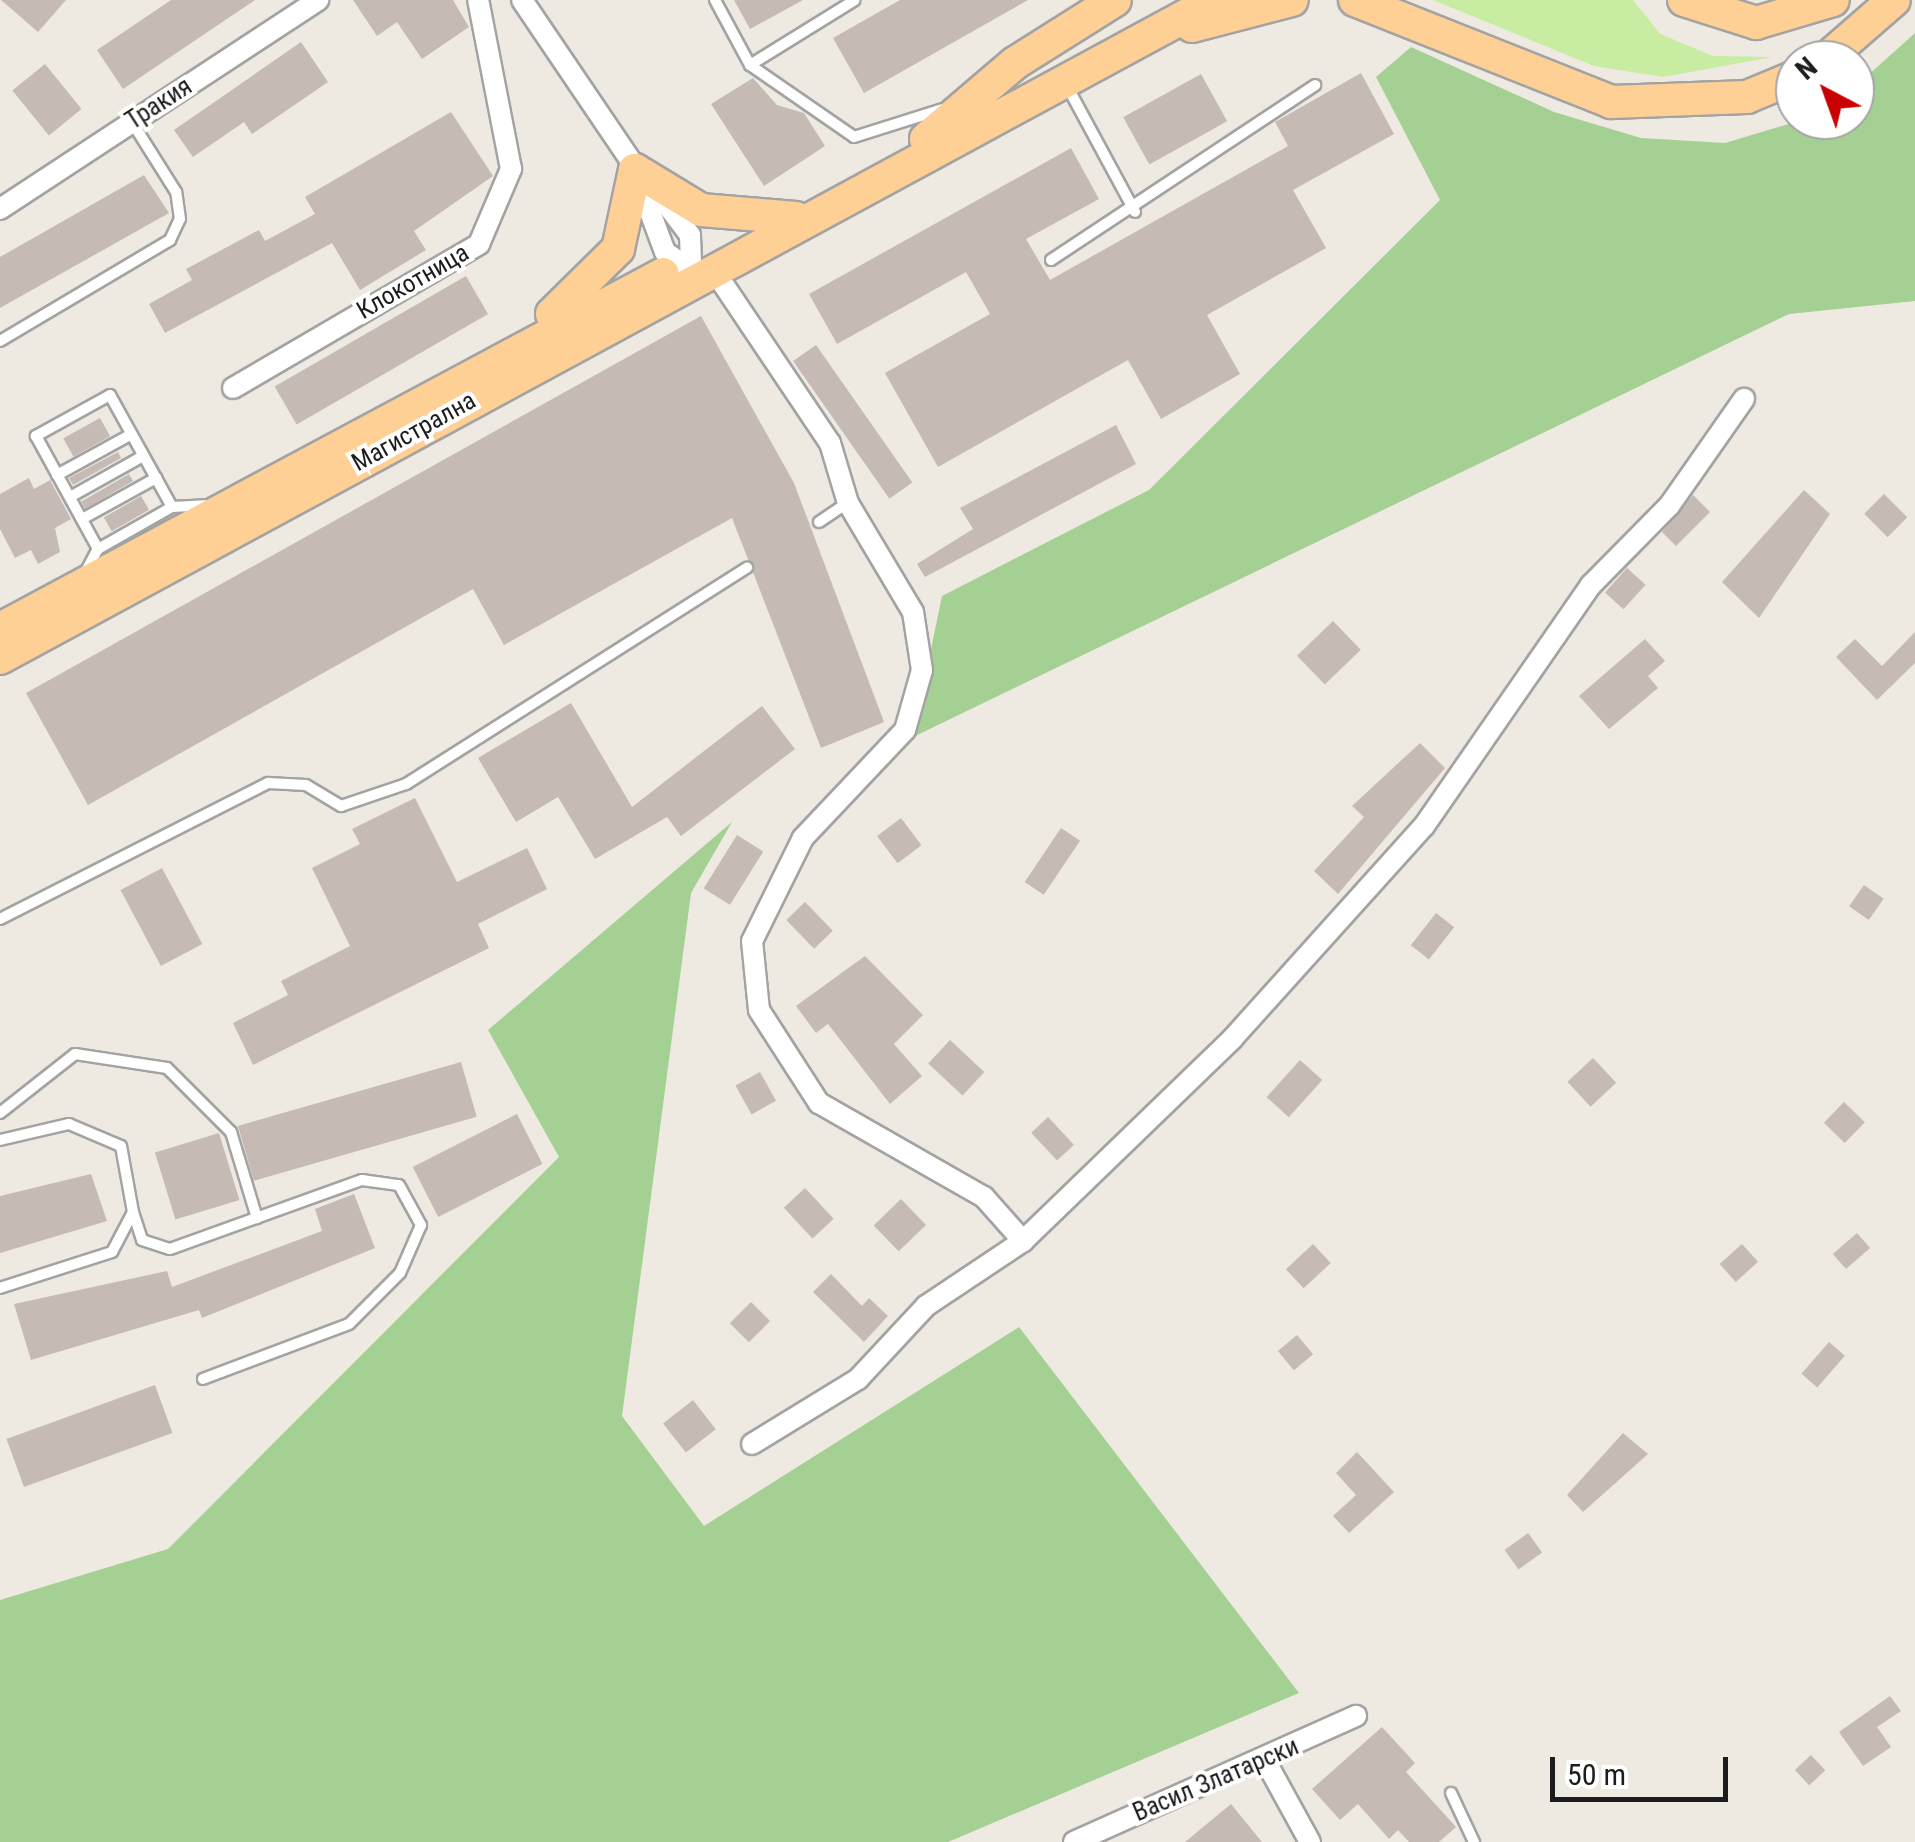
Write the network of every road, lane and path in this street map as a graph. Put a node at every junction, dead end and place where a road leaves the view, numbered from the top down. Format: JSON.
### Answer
{"nodes":[{"id":1,"x":318,"y":0,"type":"edge"},
{"id":2,"x":478,"y":0,"type":"edge"},
{"id":3,"x":522,"y":0,"type":"edge"},
{"id":4,"x":715,"y":0,"type":"edge"},
{"id":5,"x":855,"y":0,"type":"edge"},
{"id":6,"x":1115,"y":0,"type":"edge"},
{"id":7,"x":1215,"y":0,"type":"edge"},
{"id":8,"x":1292,"y":0,"type":"edge"},
{"id":9,"x":1355,"y":0,"type":"edge"},
{"id":10,"x":1684,"y":0,"type":"edge"},
{"id":11,"x":1833,"y":0,"type":"edge"},
{"id":12,"x":1894,"y":0,"type":"edge"},
{"id":13,"x":1848,"y":40,"type":"edge"},
{"id":14,"x":1130,"y":45,"type":"junction"},
{"id":15,"x":750,"y":65,"type":"junction"},
{"id":16,"x":1064,"y":80,"type":"junction"},
{"id":17,"x":1315,"y":85,"type":"dead end"},
{"id":18,"x":1775,"y":86,"type":"edge"},
{"id":19,"x":970,"y":100,"type":"junction"},
{"id":20,"x":132,"y":122,"type":"junction"},
{"id":21,"x":635,"y":170,"type":"junction"},
{"id":22,"x":886,"y":174,"type":"junction"},
{"id":23,"x":828,"y":205,"type":"junction"},
{"id":24,"x":0,"y":209,"type":"edge"},
{"id":25,"x":1135,"y":212,"type":"junction"},
{"id":26,"x":796,"y":218,"type":"junction"},
{"id":27,"x":1051,"y":260,"type":"dead end"},
{"id":28,"x":691,"y":273,"type":"junction"},
{"id":29,"x":0,"y":341,"type":"edge"},
{"id":30,"x":514,"y":346,"type":"junction"},
{"id":31,"x":232,"y":388,"type":"dead end"},
{"id":32,"x":1744,"y":399,"type":"dead end"},
{"id":33,"x":132,"y":434,"type":"junction"},
{"id":34,"x":144,"y":456,"type":"junction"},
{"id":35,"x":57,"y":474,"type":"junction"},
{"id":36,"x":156,"y":478,"type":"junction"},
{"id":37,"x":70,"y":497,"type":"junction"},
{"id":38,"x":848,"y":502,"type":"junction"},
{"id":39,"x":231,"y":504,"type":"junction"},
{"id":40,"x":172,"y":507,"type":"junction"},
{"id":41,"x":82,"y":519,"type":"junction"},
{"id":42,"x":819,"y":522,"type":"dead end"},
{"id":43,"x":98,"y":549,"type":"junction"},
{"id":44,"x":747,"y":568,"type":"dead end"},
{"id":45,"x":79,"y":586,"type":"junction"},
{"id":46,"x":0,"y":629,"type":"edge"},
{"id":47,"x":0,"y":658,"type":"edge"},
{"id":48,"x":0,"y":919,"type":"edge"},
{"id":49,"x":0,"y":1112,"type":"edge"},
{"id":50,"x":0,"y":1140,"type":"edge"},
{"id":51,"x":133,"y":1212,"type":"junction"},
{"id":52,"x":256,"y":1218,"type":"junction"},
{"id":53,"x":1023,"y":1241,"type":"junction"},
{"id":54,"x":0,"y":1288,"type":"edge"},
{"id":55,"x":202,"y":1379,"type":"dead end"},
{"id":56,"x":752,"y":1444,"type":"dead end"},
{"id":57,"x":1356,"y":1716,"type":"dead end"},
{"id":58,"x":1266,"y":1762,"type":"junction"},
{"id":59,"x":1452,"y":1793,"type":"dead end"},
{"id":60,"x":1074,"y":1842,"type":"edge"},
{"id":61,"x":1310,"y":1842,"type":"edge"},
{"id":62,"x":1474,"y":1842,"type":"edge"}],
"edges":[{"from":1,"to":20,"type":"street","name":"Тракия"},
{"from":2,"to":31,"type":"street","name":"Клокотница"},
{"from":3,"to":21,"type":"street"},
{"from":4,"to":15,"type":"lane"},
{"from":5,"to":15,"type":"lane"},
{"from":6,"to":19,"type":"main road"},
{"from":7,"to":14,"type":"main road","name":"Магистрална"},
{"from":8,"to":14,"type":"main road"},
{"from":9,"to":18,"type":"main road"},
{"from":10,"to":11,"type":"main road"},
{"from":12,"to":13,"type":"main road"},
{"from":14,"to":16,"type":"main road","name":"Магистрална"},
{"from":15,"to":19,"type":"lane"},
{"from":16,"to":22,"type":"main road","name":"Магистрална"},
{"from":16,"to":25,"type":"lane"},
{"from":17,"to":25,"type":"lane"},
{"from":19,"to":22,"type":"main road"},
{"from":20,"to":24,"type":"street","name":"Тракия"},
{"from":20,"to":29,"type":"lane"},
{"from":21,"to":26,"type":"main road"},
{"from":21,"to":28,"type":"street"},
{"from":21,"to":28,"type":"street"},
{"from":21,"to":30,"type":"main road"},
{"from":22,"to":23,"type":"main road","name":"Магистрална"},
{"from":23,"to":26,"type":"main road","name":"Магистрална"},
{"from":23,"to":28,"type":"main road","name":"Магистрална"},
{"from":25,"to":27,"type":"lane"},
{"from":26,"to":28,"type":"main road","name":"Магистрална"},
{"from":28,"to":30,"type":"main road","name":"Магистрална"},
{"from":28,"to":38,"type":"street"},
{"from":28,"to":47,"type":"main road","name":"Магистрална"},
{"from":30,"to":39,"type":"main road","name":"Магистрална"},
{"from":32,"to":53,"type":"street"},
{"from":33,"to":34,"type":"lane"},
{"from":33,"to":35,"type":"lane"},
{"from":33,"to":35,"type":"lane"},
{"from":34,"to":36,"type":"lane"},
{"from":34,"to":37,"type":"lane"},
{"from":35,"to":37,"type":"lane"},
{"from":36,"to":40,"type":"lane"},
{"from":36,"to":41,"type":"lane"},
{"from":37,"to":41,"type":"lane"},
{"from":38,"to":42,"type":"lane"},
{"from":38,"to":53,"type":"street"},
{"from":39,"to":40,"type":"lane"},
{"from":39,"to":45,"type":"main road","name":"Магистрална"},
{"from":40,"to":43,"type":"lane"},
{"from":41,"to":43,"type":"lane"},
{"from":43,"to":45,"type":"lane"},
{"from":44,"to":48,"type":"lane"},
{"from":45,"to":46,"type":"main road","name":"Магистрална"},
{"from":49,"to":52,"type":"lane"},
{"from":50,"to":51,"type":"lane"},
{"from":51,"to":52,"type":"lane"},
{"from":51,"to":54,"type":"lane"},
{"from":52,"to":55,"type":"lane"},
{"from":53,"to":56,"type":"street"},
{"from":57,"to":58,"type":"street","name":"Васил Златарски"},
{"from":58,"to":60,"type":"street","name":"Васил Златарски"},
{"from":58,"to":61,"type":"street"},
{"from":59,"to":62,"type":"lane"}]}
